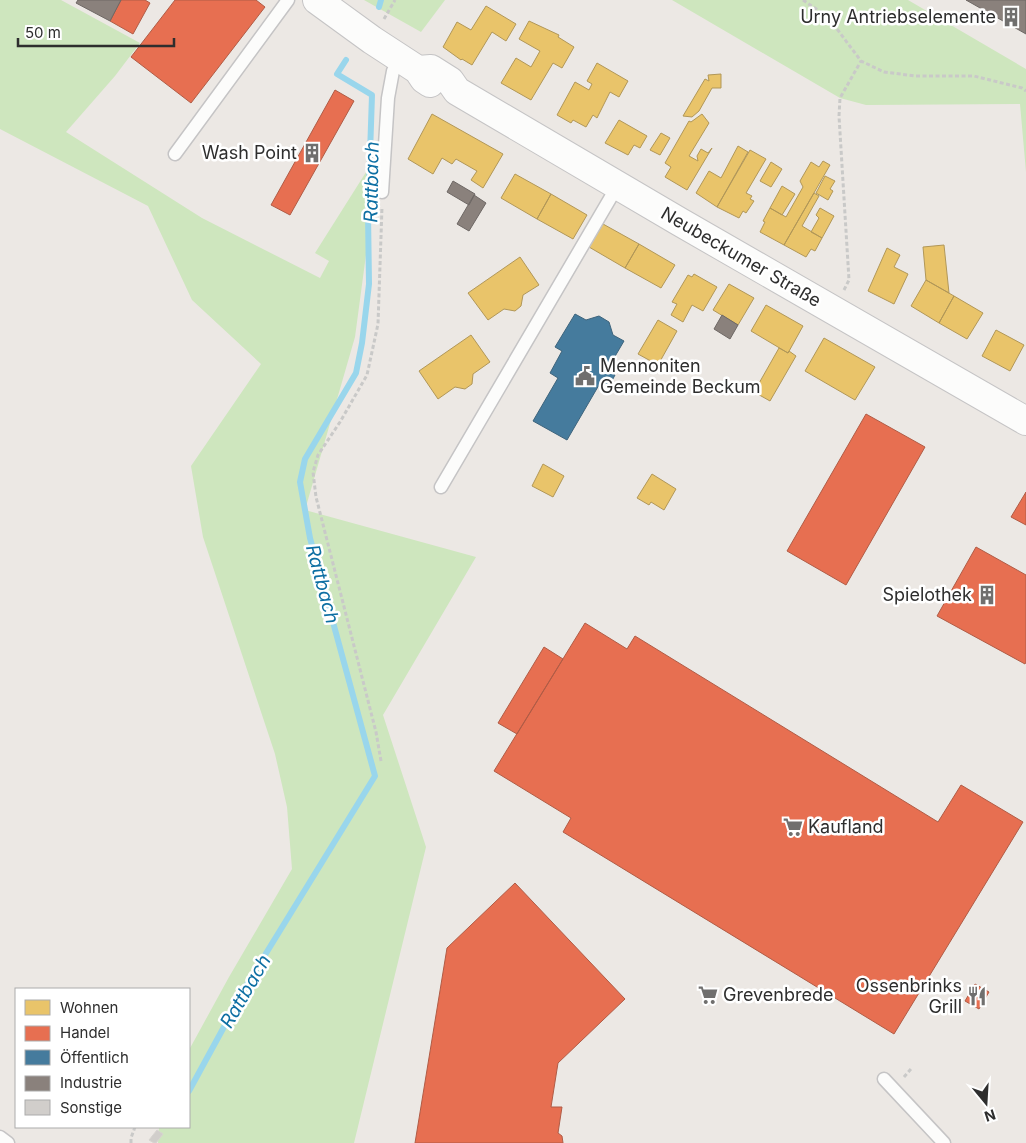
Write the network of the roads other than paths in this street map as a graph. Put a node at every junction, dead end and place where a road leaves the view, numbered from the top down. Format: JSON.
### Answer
{"nodes":[{"id":1,"x":288,"y":0,"type":"edge"},
{"id":2,"x":317,"y":0,"type":"edge"},
{"id":3,"x":409,"y":64,"type":"junction"},
{"id":4,"x":175,"y":154,"type":"dead end"},
{"id":5,"x":618,"y":185,"type":"junction"},
{"id":6,"x":382,"y":192,"type":"road end"},
{"id":7,"x":1026,"y":421,"type":"edge"},
{"id":8,"x":441,"y":487,"type":"dead end"},
{"id":9,"x":884,"y":1079,"type":"dead end"},
{"id":10,"x":0,"y":1137,"type":"edge"},
{"id":11,"x":8,"y":1143,"type":"edge"},
{"id":12,"x":944,"y":1143,"type":"edge"}],
"edges":[{"from":1,"to":4,"type":"lane"},
{"from":2,"to":3,"type":"main road","name":"Neubeckumer Straße"},
{"from":3,"to":5,"type":"main road","name":"Neubeckumer Straße"},
{"from":3,"to":6,"type":"lane"},
{"from":5,"to":7,"type":"main road","name":"Neubeckumer Straße"},
{"from":5,"to":8,"type":"lane"},
{"from":9,"to":12,"type":"lane"},
{"from":10,"to":11,"type":"lane"}]}
